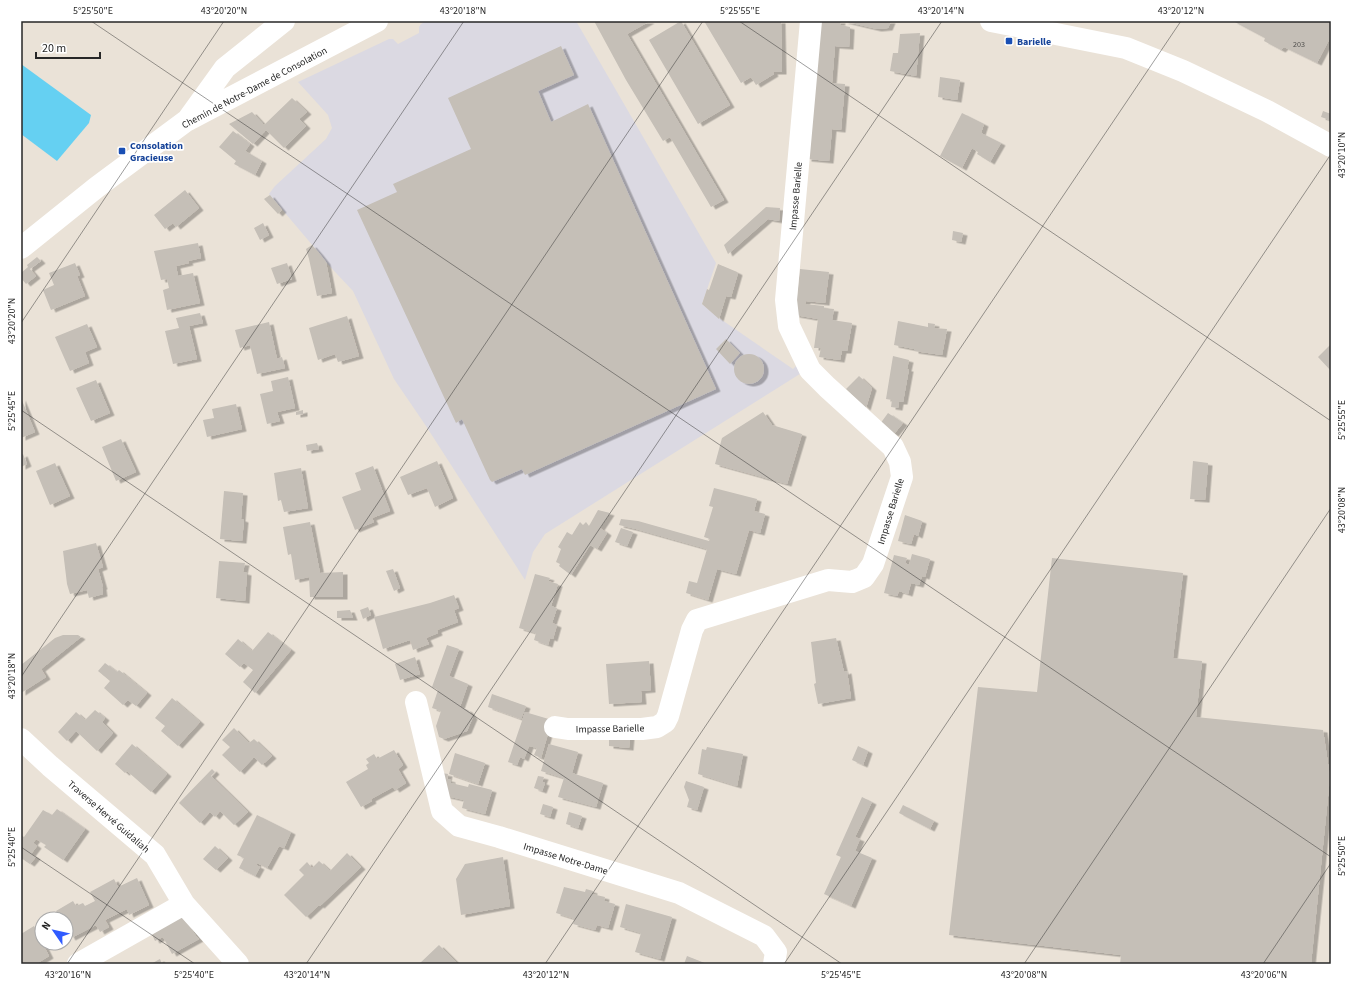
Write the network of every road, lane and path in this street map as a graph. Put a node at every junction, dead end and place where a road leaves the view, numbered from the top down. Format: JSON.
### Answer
{"nodes":[{"id":1,"x":284,"y":21,"type":"edge"},
{"id":2,"x":377,"y":21,"type":"edge"},
{"id":3,"x":811,"y":21,"type":"edge"},
{"id":4,"x":991,"y":21,"type":"edge"},
{"id":5,"x":186,"y":121,"type":"junction"},
{"id":6,"x":1331,"y":146,"type":"edge"},
{"id":7,"x":21,"y":248,"type":"edge"},
{"id":8,"x":416,"y":702,"type":"dead end"},
{"id":9,"x":555,"y":727,"type":"dead end"},
{"id":10,"x":21,"y":739,"type":"edge"},
{"id":11,"x":184,"y":904,"type":"junction"},
{"id":12,"x":78,"y":964,"type":"edge"},
{"id":13,"x":238,"y":964,"type":"edge"},
{"id":14,"x":774,"y":964,"type":"edge"}],
"edges":[{"from":1,"to":5,"type":"street"},
{"from":2,"to":5,"type":"street","name":"Chemin de Notre-Dame de Consolation"},
{"from":3,"to":9,"type":"street","name":"Impasse Barielle"},
{"from":4,"to":6,"type":"street"},
{"from":5,"to":7,"type":"street","name":"Chemin de Notre-Dame de Consolation"},
{"from":8,"to":14,"type":"street","name":"Impasse Notre-Dame"},
{"from":10,"to":11,"type":"street","name":"Traverse Hervé Guidaliah"},
{"from":11,"to":12,"type":"street"},
{"from":11,"to":13,"type":"street","name":"Traverse Hervé Guidaliah"}]}
